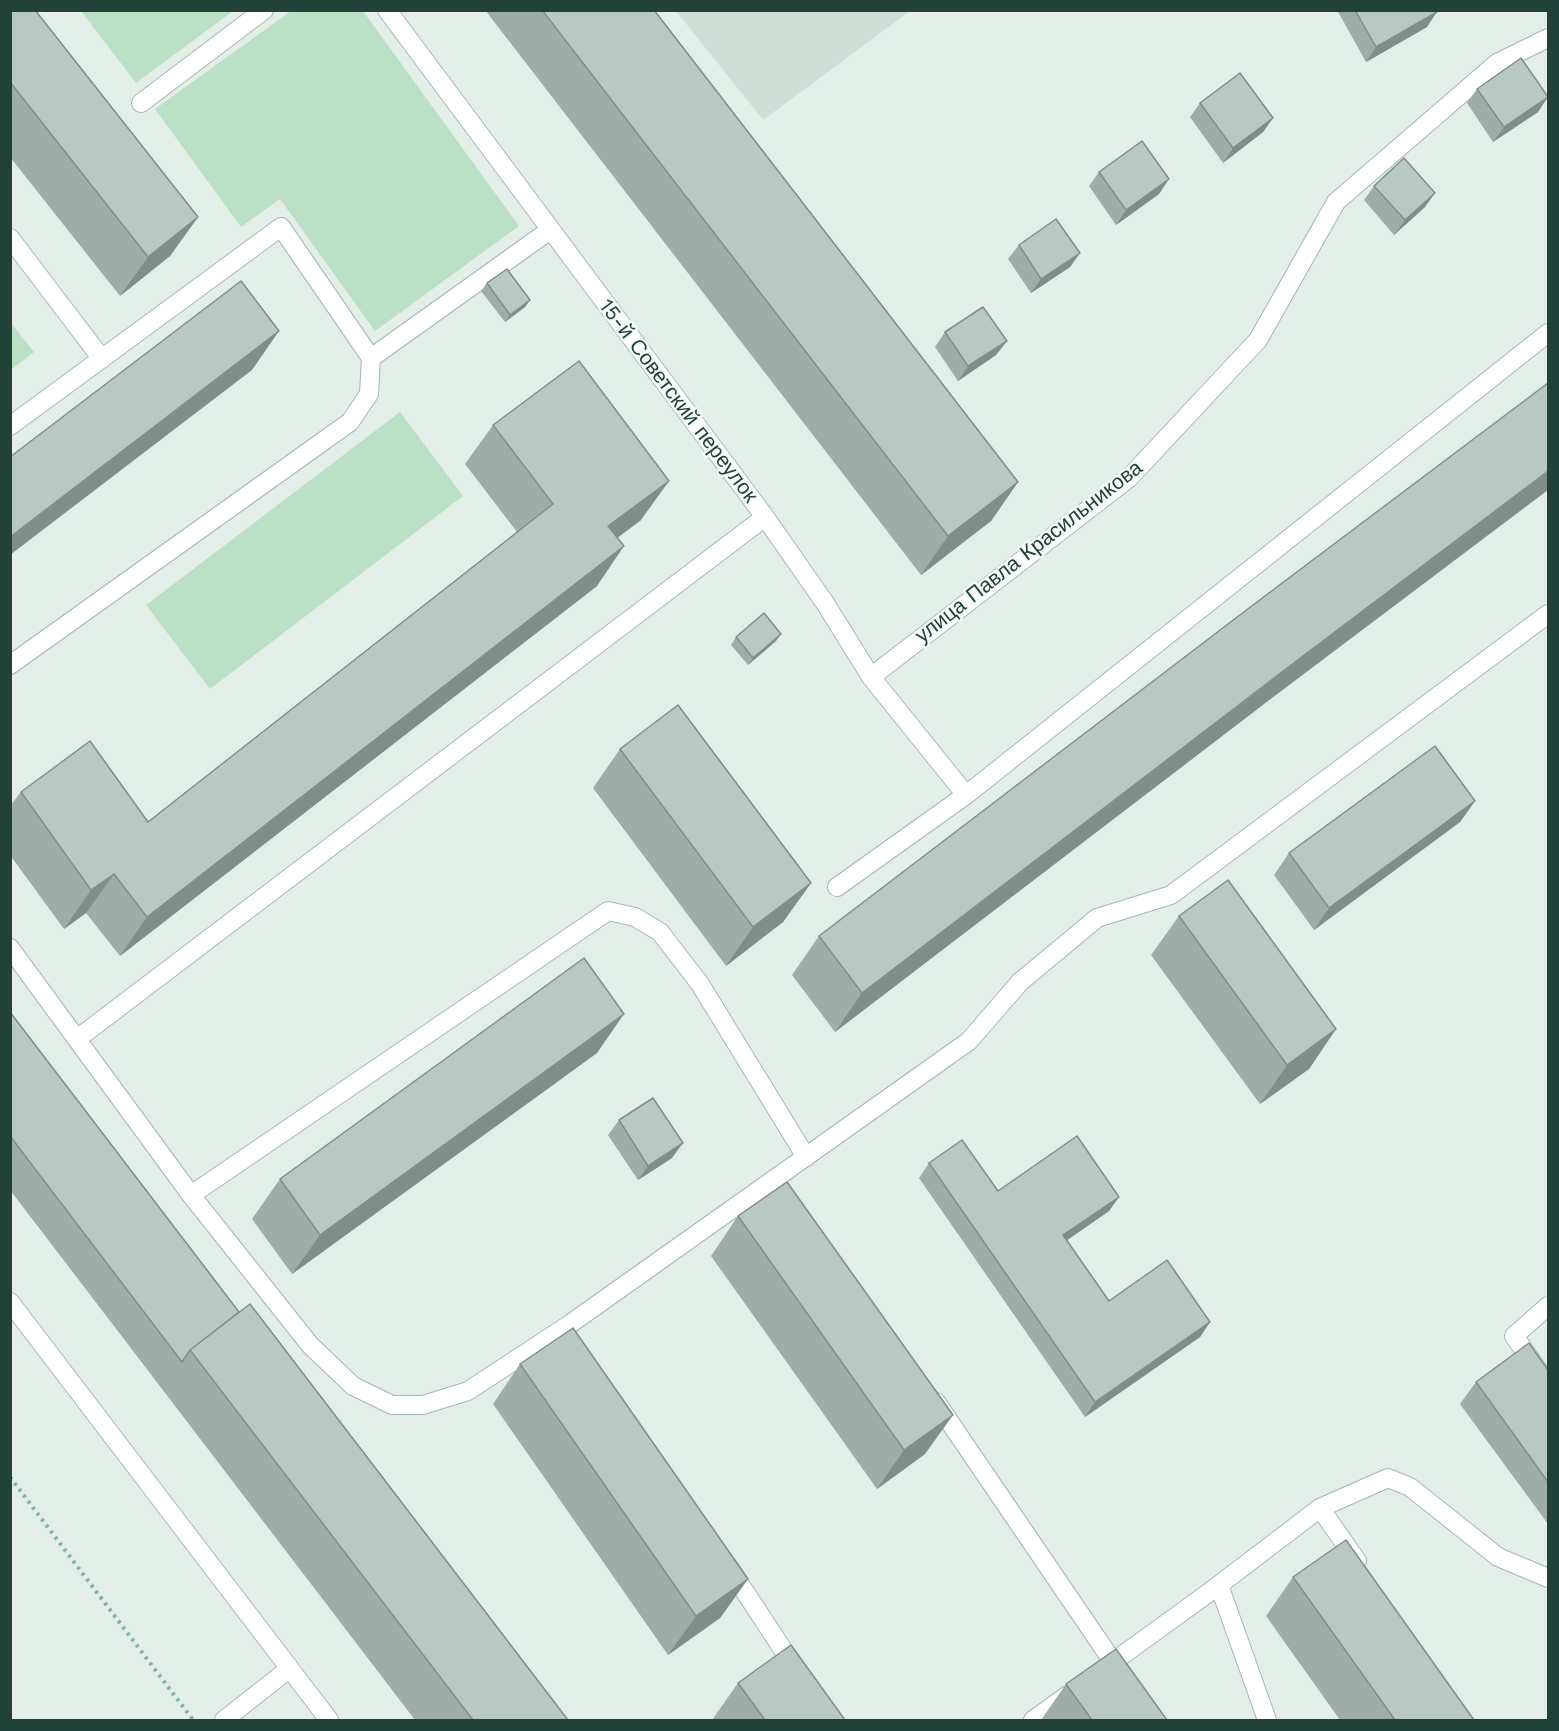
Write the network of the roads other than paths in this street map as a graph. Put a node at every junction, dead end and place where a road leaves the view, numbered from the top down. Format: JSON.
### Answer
{"nodes":[{"id":1,"x":264,"y":10,"type":"edge"},
{"id":2,"x":387,"y":10,"type":"edge"},
{"id":3,"x":1548,"y":38,"type":"edge"},
{"id":4,"x":141,"y":103,"type":"dead end"},
{"id":5,"x":550,"y":230,"type":"junction"},
{"id":6,"x":10,"y":238,"type":"edge"},
{"id":7,"x":1548,"y":333,"type":"edge"},
{"id":8,"x":371,"y":358,"type":"junction"},
{"id":9,"x":102,"y":359,"type":"junction"},
{"id":10,"x":10,"y":426,"type":"edge"},
{"id":11,"x":765,"y":517,"type":"junction"},
{"id":12,"x":1548,"y":614,"type":"edge"},
{"id":13,"x":10,"y":664,"type":"edge"},
{"id":14,"x":871,"y":677,"type":"junction"},
{"id":15,"x":966,"y":795,"type":"junction"},
{"id":16,"x":837,"y":887,"type":"dead end"},
{"id":17,"x":10,"y":948,"type":"edge"},
{"id":18,"x":77,"y":1039,"type":"junction"},
{"id":19,"x":806,"y":1157,"type":"junction"},
{"id":20,"x":191,"y":1195,"type":"junction"},
{"id":21,"x":10,"y":1302,"type":"edge"},
{"id":22,"x":1548,"y":1306,"type":"edge"},
{"id":23,"x":1548,"y":1384,"type":"edge"},
{"id":24,"x":928,"y":1389,"type":"edge"},
{"id":25,"x":1320,"y":1508,"type":"junction"},
{"id":26,"x":719,"y":1552,"type":"edge"},
{"id":27,"x":1368,"y":1576,"type":"edge"},
{"id":28,"x":1548,"y":1578,"type":"edge"},
{"id":29,"x":1219,"y":1585,"type":"junction"},
{"id":30,"x":289,"y":1669,"type":"junction"},
{"id":31,"x":1096,"y":1674,"type":"junction"},
{"id":32,"x":803,"y":1681,"type":"edge"},
{"id":33,"x":1112,"y":1688,"type":"edge"},
{"id":34,"x":224,"y":1720,"type":"edge"},
{"id":35,"x":329,"y":1720,"type":"edge"},
{"id":36,"x":1033,"y":1720,"type":"edge"},
{"id":37,"x":1267,"y":1720,"type":"edge"}],
"edges":[{"from":1,"to":4,"type":"street"},
{"from":2,"to":5,"type":"street","name":"15-й Советский переулок"},
{"from":3,"to":14,"type":"street","name":"улица Павла Красильникова"},
{"from":5,"to":8,"type":"street"},
{"from":5,"to":11,"type":"street","name":"15-й Советский переулок"},
{"from":6,"to":9,"type":"street"},
{"from":7,"to":15,"type":"street"},
{"from":8,"to":9,"type":"street"},
{"from":8,"to":13,"type":"street"},
{"from":9,"to":10,"type":"street"},
{"from":11,"to":14,"type":"street","name":"15-й Советский переулок"},
{"from":11,"to":18,"type":"street"},
{"from":12,"to":19,"type":"street"},
{"from":14,"to":15,"type":"street","name":"15-й Советский переулок"},
{"from":15,"to":16,"type":"street"},
{"from":17,"to":18,"type":"street"},
{"from":18,"to":20,"type":"street"},
{"from":19,"to":20,"type":"street"},
{"from":19,"to":20,"type":"street"},
{"from":21,"to":30,"type":"street"},
{"from":22,"to":23,"type":"street"},
{"from":24,"to":31,"type":"street"},
{"from":25,"to":27,"type":"street"},
{"from":25,"to":28,"type":"street"},
{"from":25,"to":29,"type":"street"},
{"from":26,"to":32,"type":"street"},
{"from":29,"to":31,"type":"street"},
{"from":29,"to":37,"type":"street"},
{"from":30,"to":34,"type":"street"},
{"from":30,"to":35,"type":"street"},
{"from":31,"to":33,"type":"street"},
{"from":31,"to":36,"type":"street"}]}
